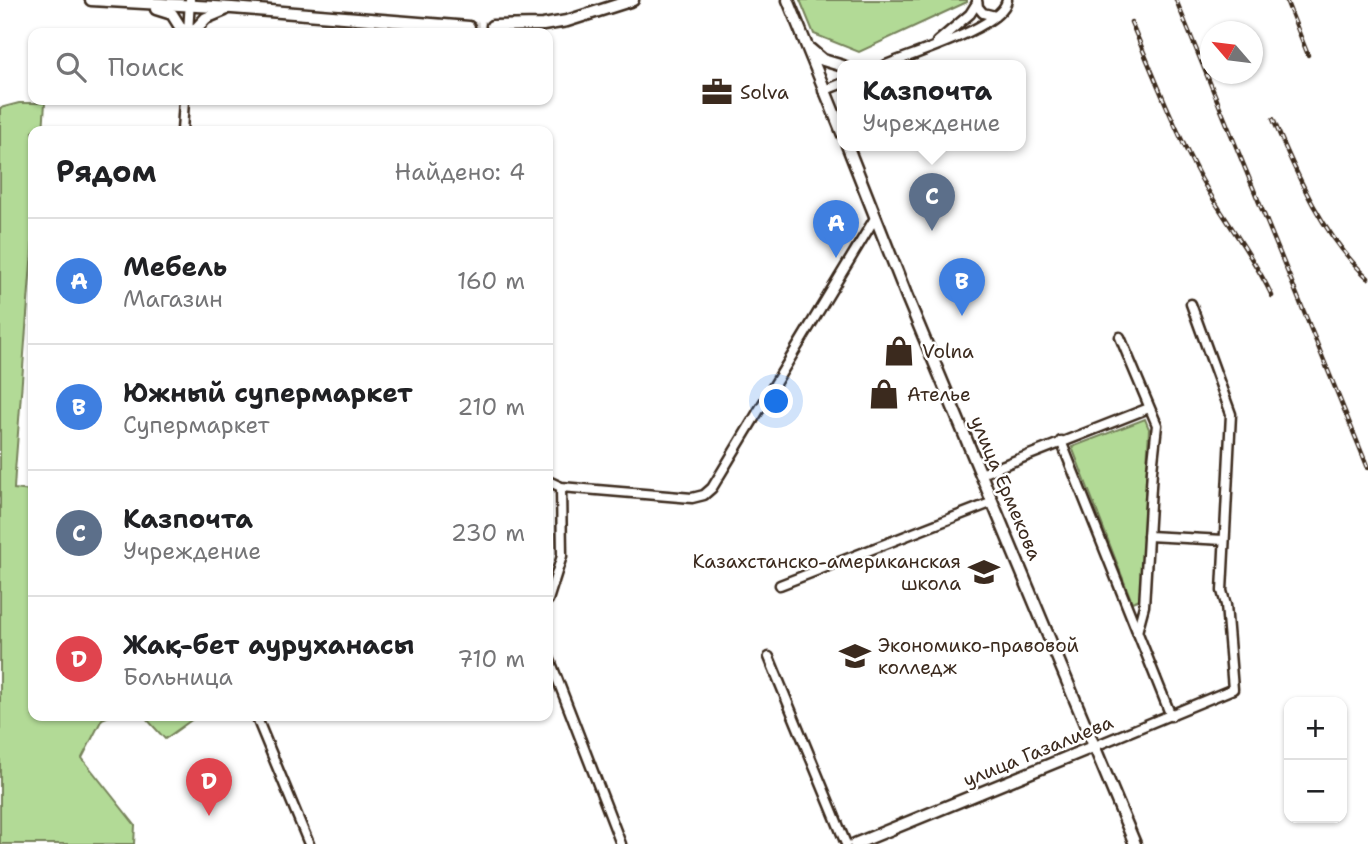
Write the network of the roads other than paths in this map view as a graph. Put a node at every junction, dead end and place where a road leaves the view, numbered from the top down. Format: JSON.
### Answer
{"nodes":[{"id":1,"x":91,"y":0,"type":"edge"},
{"id":2,"x":633,"y":0,"type":"edge"},
{"id":3,"x":788,"y":0,"type":"edge"},
{"id":4,"x":1007,"y":0,"type":"edge"},
{"id":5,"x":977,"y":1,"type":"edge"},
{"id":6,"x":189,"y":3,"type":"edge"},
{"id":7,"x":147,"y":4,"type":"junction"},
{"id":8,"x":232,"y":8,"type":"junction"},
{"id":9,"x":995,"y":16,"type":"junction"},
{"id":10,"x":492,"y":26,"type":"dead end"},
{"id":11,"x":469,"y":27,"type":"dead end"},
{"id":12,"x":184,"y":28,"type":"edge"},
{"id":13,"x":188,"y":28,"type":"edge"},
{"id":14,"x":194,"y":28,"type":"edge"},
{"id":15,"x":932,"y":46,"type":"junction"},
{"id":16,"x":809,"y":48,"type":"junction"},
{"id":17,"x":898,"y":60,"type":"edge"},
{"id":18,"x":837,"y":64,"type":"edge"},
{"id":19,"x":837,"y":85,"type":"edge"},
{"id":20,"x":823,"y":91,"type":"junction"},
{"id":21,"x":184,"y":105,"type":"edge"},
{"id":22,"x":837,"y":122,"type":"edge"},
{"id":23,"x":182,"y":126,"type":"edge"},
{"id":24,"x":849,"y":151,"type":"edge"},
{"id":25,"x":875,"y":218,"type":"junction"},
{"id":26,"x":1191,"y":304,"type":"dead end"},
{"id":27,"x":1120,"y":337,"type":"dead end"},
{"id":28,"x":1149,"y":408,"type":"junction"},
{"id":29,"x":1061,"y":441,"type":"junction"},
{"id":30,"x":981,"y":474,"type":"junction"},
{"id":31,"x":553,"y":483,"type":"edge"},
{"id":32,"x":561,"y":487,"type":"junction"},
{"id":33,"x":993,"y":502,"type":"junction"},
{"id":34,"x":1148,"y":536,"type":"junction"},
{"id":35,"x":1224,"y":540,"type":"junction"},
{"id":36,"x":553,"y":584,"type":"edge"},
{"id":37,"x":780,"y":585,"type":"dead end"},
{"id":38,"x":1137,"y":632,"type":"junction"},
{"id":39,"x":769,"y":657,"type":"dead end"},
{"id":40,"x":553,"y":668,"type":"edge"},
{"id":41,"x":1171,"y":716,"type":"junction"},
{"id":42,"x":258,"y":721,"type":"edge"},
{"id":43,"x":1095,"y":746,"type":"junction"},
{"id":44,"x":309,"y":844,"type":"edge"},
{"id":45,"x":621,"y":844,"type":"edge"},
{"id":46,"x":846,"y":844,"type":"edge"},
{"id":47,"x":855,"y":844,"type":"edge"},
{"id":48,"x":1136,"y":844,"type":"edge"}],
"edges":[{"from":1,"to":7,"type":"main road"},
{"from":2,"to":10,"type":"main road"},
{"from":3,"to":16,"type":"main road"},
{"from":4,"to":9,"type":"street"},
{"from":5,"to":9,"type":"street"},
{"from":5,"to":15,"type":"street"},
{"from":6,"to":7,"type":"main road"},
{"from":6,"to":8,"type":"main road"},
{"from":6,"to":13,"type":"street"},
{"from":7,"to":12,"type":"main road"},
{"from":8,"to":11,"type":"main road"},
{"from":8,"to":14,"type":"main road"},
{"from":9,"to":15,"type":"street"},
{"from":15,"to":17,"type":"street"},
{"from":16,"to":18,"type":"main road"},
{"from":16,"to":20,"type":"main road"},
{"from":19,"to":20,"type":"street"},
{"from":20,"to":22,"type":"main road"},
{"from":21,"to":23,"type":"street"},
{"from":24,"to":25,"type":"main road","name":"улица Ермекова"},
{"from":25,"to":30,"type":"main road","name":"улица Ермекова"},
{"from":25,"to":32,"type":"street"},
{"from":26,"to":35,"type":"street"},
{"from":27,"to":28,"type":"street"},
{"from":28,"to":29,"type":"street"},
{"from":28,"to":34,"type":"street"},
{"from":29,"to":30,"type":"street"},
{"from":29,"to":38,"type":"street"},
{"from":30,"to":33,"type":"main road","name":"улица Ермекова"},
{"from":31,"to":32,"type":"street"},
{"from":32,"to":36,"type":"street"},
{"from":33,"to":37,"type":"street"},
{"from":33,"to":43,"type":"main road","name":"улица Ермекова"},
{"from":34,"to":35,"type":"street"},
{"from":34,"to":38,"type":"street"},
{"from":35,"to":41,"type":"street","name":"улица Газалиева"},
{"from":38,"to":41,"type":"street"},
{"from":39,"to":46,"type":"street"},
{"from":40,"to":45,"type":"street"},
{"from":41,"to":43,"type":"street","name":"улица Газалиева"},
{"from":42,"to":44,"type":"street"},
{"from":43,"to":47,"type":"main road","name":"улица Газалиева"},
{"from":43,"to":48,"type":"main road","name":"улица Ермекова"}]}
